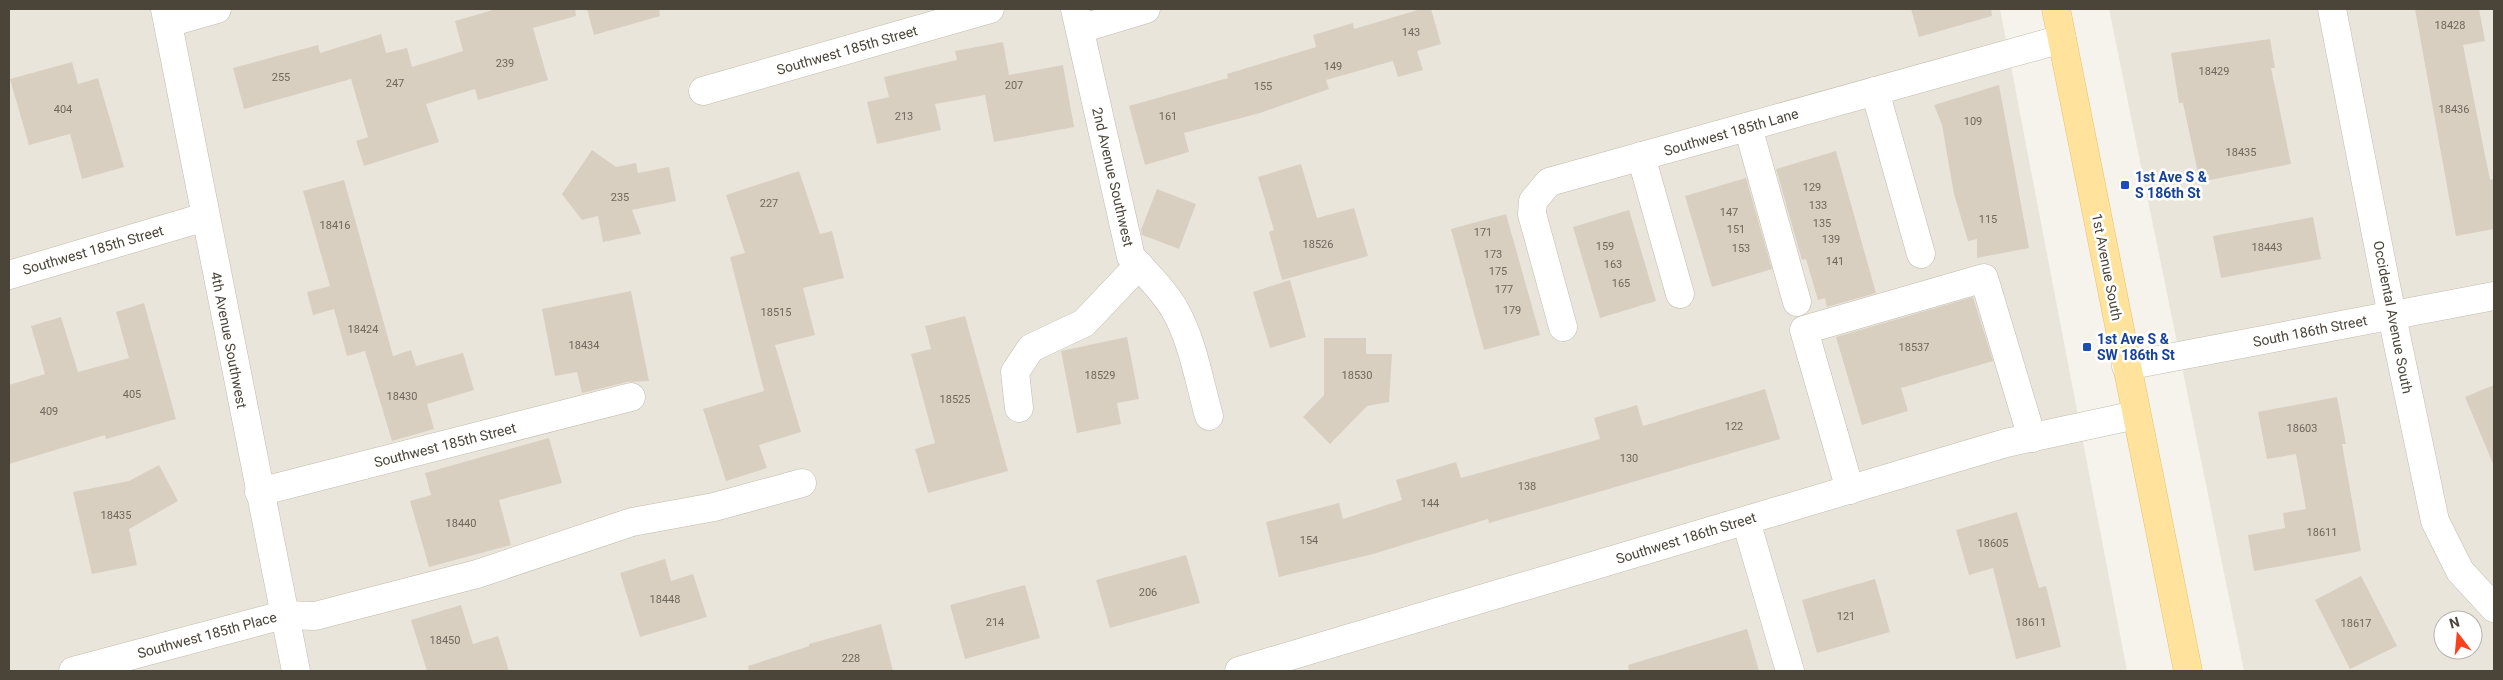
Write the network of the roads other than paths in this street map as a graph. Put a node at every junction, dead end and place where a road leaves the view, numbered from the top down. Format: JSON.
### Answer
{"nodes":[{"id":1,"x":216,"y":9,"type":"edge"},
{"id":2,"x":990,"y":9,"type":"edge"},
{"id":3,"x":1146,"y":9,"type":"edge"},
{"id":4,"x":2056,"y":9,"type":"edge"},
{"id":5,"x":2332,"y":9,"type":"edge"},
{"id":6,"x":166,"y":16,"type":"edge"},
{"id":7,"x":1077,"y":19,"type":"edge"},
{"id":8,"x":2062,"y":39,"type":"junction"},
{"id":9,"x":703,"y":91,"type":"dead end"},
{"id":10,"x":1875,"y":91,"type":"junction"},
{"id":11,"x":1748,"y":127,"type":"junction"},
{"id":12,"x":1641,"y":156,"type":"junction"},
{"id":13,"x":205,"y":217,"type":"junction"},
{"id":14,"x":1921,"y":254,"type":"dead end"},
{"id":15,"x":1138,"y":265,"type":"junction"},
{"id":16,"x":9,"y":275,"type":"edge"},
{"id":17,"x":1680,"y":294,"type":"dead end"},
{"id":18,"x":2494,"y":296,"type":"edge"},
{"id":19,"x":1797,"y":302,"type":"dead end"},
{"id":20,"x":2392,"y":316,"type":"junction"},
{"id":21,"x":1563,"y":327,"type":"dead end"},
{"id":22,"x":2126,"y":366,"type":"junction"},
{"id":23,"x":631,"y":397,"type":"dead end"},
{"id":24,"x":1019,"y":408,"type":"dead end"},
{"id":25,"x":2136,"y":415,"type":"junction"},
{"id":26,"x":1209,"y":416,"type":"dead end"},
{"id":27,"x":2032,"y":438,"type":"junction"},
{"id":28,"x":802,"y":483,"type":"dead end"},
{"id":29,"x":1850,"y":490,"type":"junction"},
{"id":30,"x":259,"y":492,"type":"junction"},
{"id":31,"x":1746,"y":521,"type":"junction"},
{"id":32,"x":2494,"y":608,"type":"edge"},
{"id":33,"x":283,"y":615,"type":"junction"},
{"id":34,"x":72,"y":671,"type":"edge"},
{"id":35,"x":296,"y":671,"type":"edge"},
{"id":36,"x":1239,"y":671,"type":"edge"},
{"id":37,"x":1790,"y":671,"type":"edge"},
{"id":38,"x":2188,"y":671,"type":"edge"}],
"edges":[{"from":1,"to":6,"type":"street"},
{"from":2,"to":9,"type":"street","name":"Southwest 185th Street"},
{"from":3,"to":7,"type":"street"},
{"from":4,"to":8,"type":"main road","name":"1st Avenue South"},
{"from":5,"to":20,"type":"street","name":"Occidental Avenue South"},
{"from":6,"to":13,"type":"street","name":"4th Avenue Southwest"},
{"from":7,"to":15,"type":"street","name":"2nd Avenue Southwest"},
{"from":8,"to":10,"type":"street","name":"Southwest 185th Lane"},
{"from":8,"to":22,"type":"main road","name":"1st Avenue South"},
{"from":10,"to":11,"type":"street","name":"Southwest 185th Lane"},
{"from":10,"to":14,"type":"street"},
{"from":11,"to":12,"type":"street","name":"Southwest 185th Lane"},
{"from":11,"to":19,"type":"street"},
{"from":12,"to":17,"type":"street"},
{"from":12,"to":21,"type":"street","name":"Southwest 185th Lane"},
{"from":13,"to":16,"type":"street","name":"Southwest 185th Street"},
{"from":13,"to":30,"type":"street","name":"4th Avenue Southwest"},
{"from":15,"to":24,"type":"street"},
{"from":15,"to":26,"type":"street","name":"2nd Avenue Southwest"},
{"from":18,"to":20,"type":"street","name":"South 186th Street"},
{"from":20,"to":22,"type":"street","name":"South 186th Street"},
{"from":20,"to":32,"type":"street","name":"Occidental Avenue South"},
{"from":22,"to":25,"type":"main road","name":"1st Avenue South"},
{"from":23,"to":30,"type":"street","name":"Southwest 185th Street"},
{"from":25,"to":27,"type":"street","name":"Southwest 186th Street"},
{"from":25,"to":38,"type":"main road","name":"1st Avenue South"},
{"from":27,"to":29,"type":"street","name":"Southwest 186th Street"},
{"from":27,"to":29,"type":"street"},
{"from":28,"to":33,"type":"street","name":"Southwest 185th Place"},
{"from":29,"to":31,"type":"street","name":"Southwest 186th Street"},
{"from":30,"to":33,"type":"street","name":"4th Avenue Southwest"},
{"from":31,"to":36,"type":"street","name":"Southwest 186th Street"},
{"from":31,"to":37,"type":"street"},
{"from":33,"to":34,"type":"street","name":"Southwest 185th Place"},
{"from":33,"to":35,"type":"street","name":"4th Avenue Southwest"}]}
